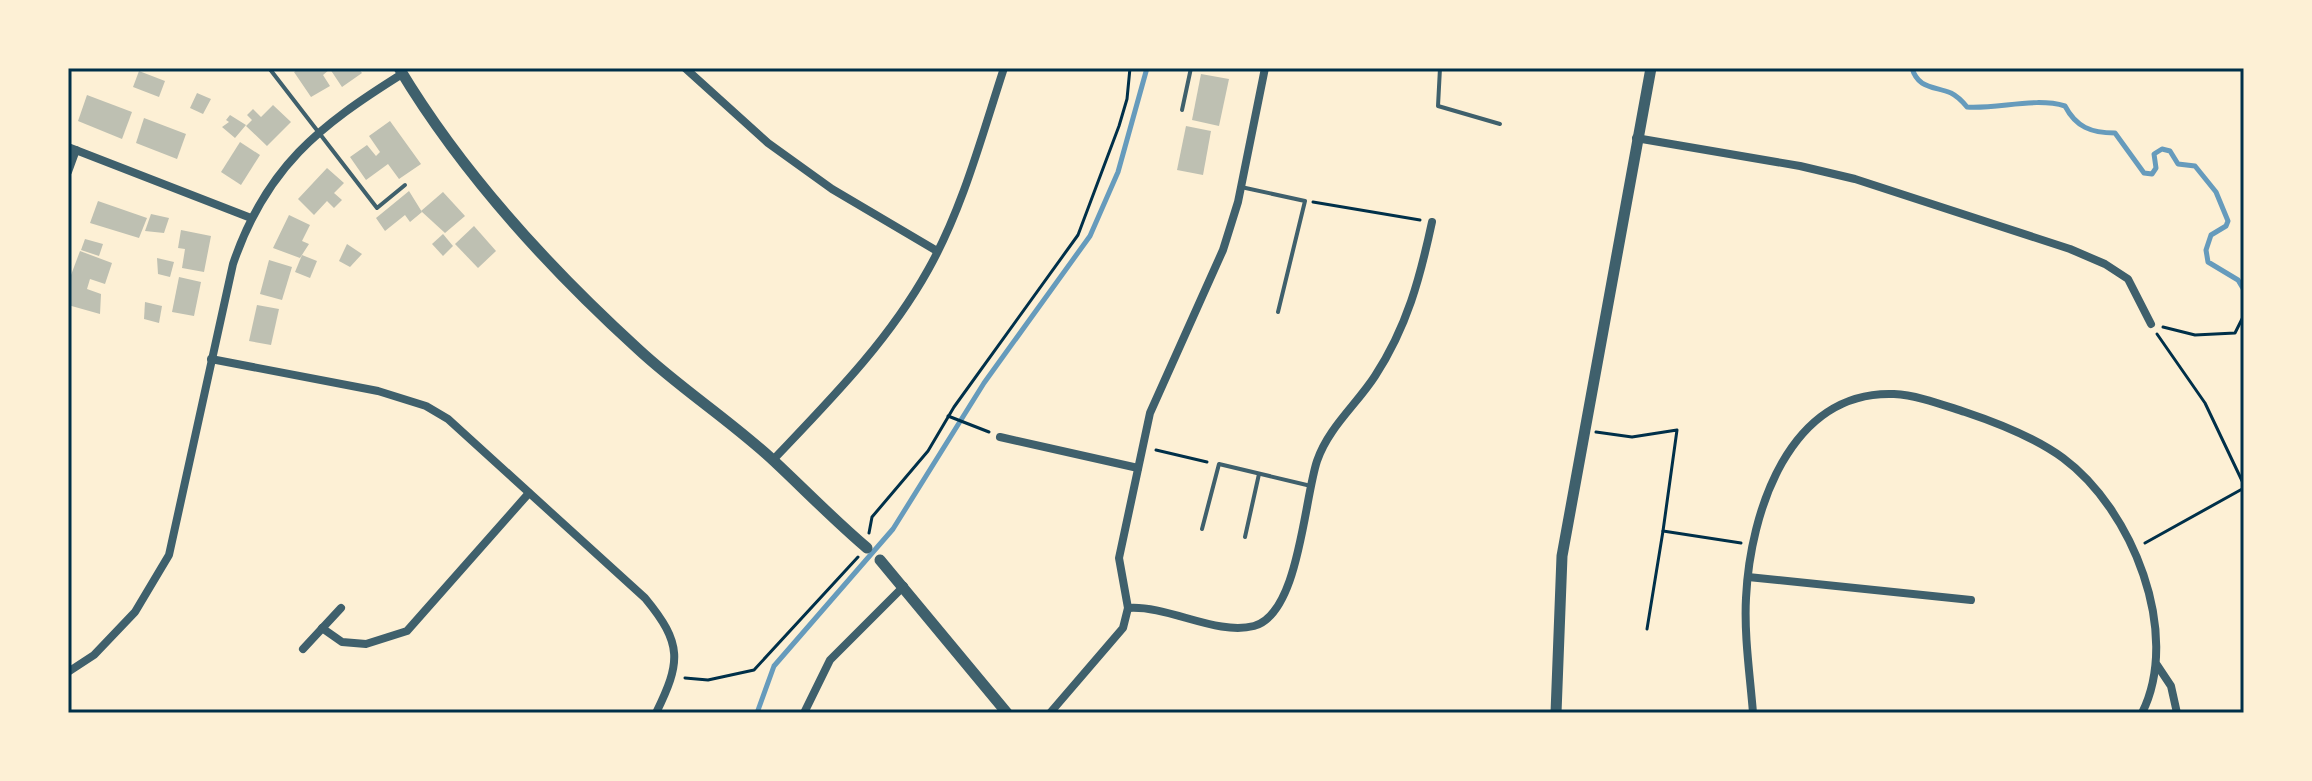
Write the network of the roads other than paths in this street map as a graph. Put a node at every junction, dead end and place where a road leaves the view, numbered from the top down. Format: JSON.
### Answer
{"nodes":[{"id":1,"x":269,"y":68,"type":"edge"},
{"id":2,"x":685,"y":68,"type":"edge"},
{"id":3,"x":1004,"y":68,"type":"edge"},
{"id":4,"x":1191,"y":68,"type":"edge"},
{"id":5,"x":1265,"y":68,"type":"edge"},
{"id":6,"x":1440,"y":68,"type":"edge"},
{"id":7,"x":1651,"y":68,"type":"edge"},
{"id":8,"x":401,"y":71,"type":"edge"},
{"id":9,"x":1182,"y":110,"type":"dead end"},
{"id":10,"x":1500,"y":124,"type":"dead end"},
{"id":11,"x":318,"y":130,"type":"junction"},
{"id":12,"x":1636,"y":138,"type":"junction"},
{"id":13,"x":72,"y":149,"type":"edge"},
{"id":14,"x":68,"y":172,"type":"edge"},
{"id":15,"x":405,"y":185,"type":"dead end"},
{"id":16,"x":1241,"y":187,"type":"junction"},
{"id":17,"x":251,"y":218,"type":"junction"},
{"id":18,"x":1432,"y":222,"type":"road end"},
{"id":19,"x":937,"y":251,"type":"junction"},
{"id":20,"x":1278,"y":312,"type":"dead end"},
{"id":21,"x":2151,"y":324,"type":"road end"},
{"id":22,"x":211,"y":359,"type":"junction"},
{"id":23,"x":1000,"y":437,"type":"road end"},
{"id":24,"x":773,"y":460,"type":"junction"},
{"id":25,"x":1138,"y":468,"type":"junction"},
{"id":26,"x":1259,"y":474,"type":"junction"},
{"id":27,"x":1311,"y":486,"type":"junction"},
{"id":28,"x":529,"y":493,"type":"junction"},
{"id":29,"x":1202,"y":529,"type":"dead end"},
{"id":30,"x":1245,"y":537,"type":"dead end"},
{"id":31,"x":867,"y":548,"type":"joint"},
{"id":32,"x":880,"y":560,"type":"joint"},
{"id":33,"x":1748,"y":577,"type":"junction"},
{"id":34,"x":904,"y":586,"type":"junction"},
{"id":35,"x":1971,"y":600,"type":"dead end"},
{"id":36,"x":341,"y":608,"type":"dead end"},
{"id":37,"x":1128,"y":608,"type":"junction"},
{"id":38,"x":322,"y":628,"type":"junction"},
{"id":39,"x":303,"y":649,"type":"dead end"},
{"id":40,"x":2157,"y":665,"type":"junction"},
{"id":41,"x":68,"y":672,"type":"edge"},
{"id":42,"x":656,"y":713,"type":"edge"},
{"id":43,"x":804,"y":713,"type":"edge"},
{"id":44,"x":1007,"y":713,"type":"edge"},
{"id":45,"x":1050,"y":713,"type":"edge"},
{"id":46,"x":1556,"y":713,"type":"edge"},
{"id":47,"x":1753,"y":713,"type":"edge"},
{"id":48,"x":2142,"y":713,"type":"edge"},
{"id":49,"x":2177,"y":713,"type":"edge"}],
"edges":[{"from":1,"to":11,"type":"lane"},
{"from":2,"to":19,"type":"street"},
{"from":3,"to":19,"type":"street"},
{"from":4,"to":9,"type":"lane"},
{"from":5,"to":16,"type":"street"},
{"from":6,"to":10,"type":"lane"},
{"from":7,"to":12,"type":"street"},
{"from":8,"to":11,"type":"street"},
{"from":8,"to":24,"type":"street"},
{"from":11,"to":15,"type":"lane"},
{"from":11,"to":17,"type":"street"},
{"from":12,"to":21,"type":"street"},
{"from":12,"to":46,"type":"street"},
{"from":13,"to":14,"type":"street"},
{"from":13,"to":17,"type":"street"},
{"from":16,"to":20,"type":"lane"},
{"from":16,"to":25,"type":"street"},
{"from":17,"to":22,"type":"street"},
{"from":18,"to":27,"type":"street"},
{"from":19,"to":24,"type":"street"},
{"from":22,"to":28,"type":"street"},
{"from":22,"to":41,"type":"street"},
{"from":23,"to":25,"type":"street"},
{"from":24,"to":31,"type":"street"},
{"from":25,"to":37,"type":"street"},
{"from":26,"to":27,"type":"lane"},
{"from":26,"to":29,"type":"lane"},
{"from":26,"to":30,"type":"lane"},
{"from":27,"to":37,"type":"street"},
{"from":28,"to":38,"type":"street"},
{"from":28,"to":42,"type":"street"},
{"from":31,"to":32,"type":"street"},
{"from":32,"to":34,"type":"street"},
{"from":33,"to":35,"type":"street"},
{"from":33,"to":40,"type":"street"},
{"from":33,"to":47,"type":"street"},
{"from":34,"to":43,"type":"street"},
{"from":34,"to":44,"type":"street"},
{"from":36,"to":38,"type":"street"},
{"from":37,"to":45,"type":"street"},
{"from":38,"to":39,"type":"street"},
{"from":40,"to":48,"type":"street"},
{"from":40,"to":49,"type":"street"}]}
